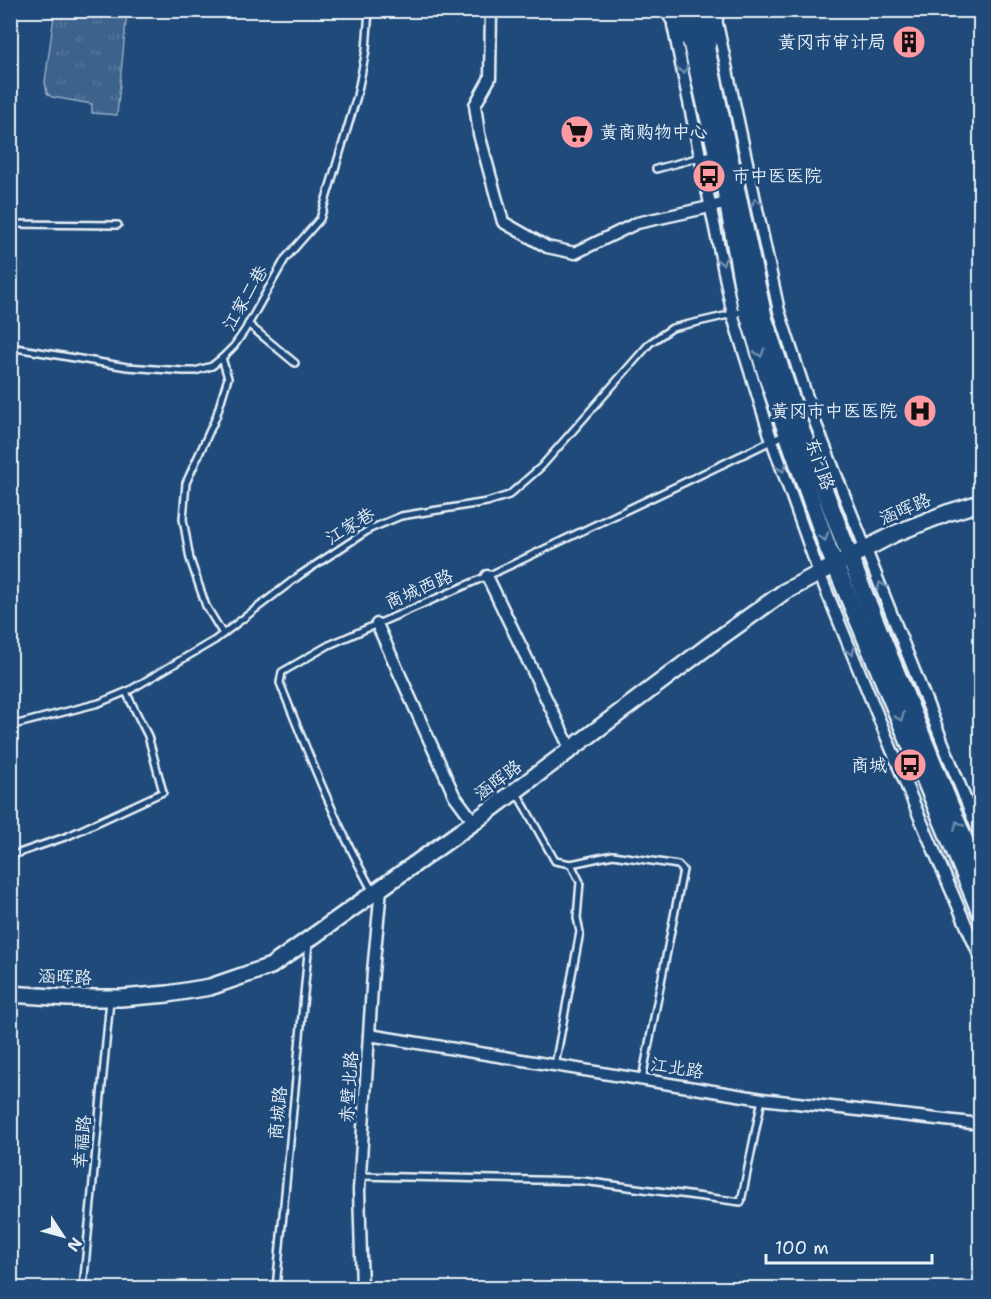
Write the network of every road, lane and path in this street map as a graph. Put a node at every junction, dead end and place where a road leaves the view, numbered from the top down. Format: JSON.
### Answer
{"nodes":[{"id":1,"x":369,"y":10,"type":"edge"},
{"id":2,"x":491,"y":10,"type":"edge"},
{"id":3,"x":698,"y":10,"type":"edge"},
{"id":4,"x":675,"y":11,"type":"edge"},
{"id":5,"x":716,"y":13,"type":"edge"},
{"id":6,"x":699,"y":49,"type":"junction"},
{"id":7,"x":708,"y":155,"type":"junction"},
{"id":8,"x":656,"y":169,"type":"dead end"},
{"id":9,"x":728,"y":203,"type":"junction"},
{"id":10,"x":711,"y":206,"type":"junction"},
{"id":11,"x":10,"y":224,"type":"edge"},
{"id":12,"x":118,"y":225,"type":"dead end"},
{"id":13,"x":740,"y":312,"type":"junction"},
{"id":14,"x":248,"y":324,"type":"junction"},
{"id":15,"x":10,"y":347,"type":"edge"},
{"id":16,"x":222,"y":358,"type":"junction"},
{"id":17,"x":294,"y":363,"type":"dead end"},
{"id":18,"x":788,"y":433,"type":"junction"},
{"id":19,"x":772,"y":440,"type":"junction"},
{"id":20,"x":981,"y":503,"type":"edge"},
{"id":21,"x":866,"y":548,"type":"junction"},
{"id":22,"x":842,"y":560,"type":"junction"},
{"id":23,"x":819,"y":573,"type":"junction"},
{"id":24,"x":487,"y":576,"type":"junction"},
{"id":25,"x":377,"y":624,"type":"junction"},
{"id":26,"x":223,"y":634,"type":"junction"},
{"id":27,"x":126,"y":692,"type":"junction"},
{"id":28,"x":10,"y":726,"type":"edge"},
{"id":29,"x":570,"y":750,"type":"junction"},
{"id":30,"x":516,"y":791,"type":"junction"},
{"id":31,"x":474,"y":822,"type":"junction"},
{"id":32,"x":981,"y":836,"type":"edge"},
{"id":33,"x":10,"y":856,"type":"edge"},
{"id":34,"x":571,"y":864,"type":"junction"},
{"id":35,"x":981,"y":879,"type":"edge"},
{"id":36,"x":377,"y":891,"type":"junction"},
{"id":37,"x":981,"y":911,"type":"edge"},
{"id":38,"x":309,"y":940,"type":"junction"},
{"id":39,"x":981,"y":957,"type":"edge"},
{"id":40,"x":10,"y":994,"type":"edge"},
{"id":41,"x":110,"y":998,"type":"junction"},
{"id":42,"x":369,"y":1035,"type":"junction"},
{"id":43,"x":555,"y":1065,"type":"junction"},
{"id":44,"x":642,"y":1079,"type":"junction"},
{"id":45,"x":762,"y":1099,"type":"junction"},
{"id":46,"x":981,"y":1124,"type":"edge"},
{"id":47,"x":360,"y":1176,"type":"junction"},
{"id":48,"x":83,"y":1288,"type":"edge"},
{"id":49,"x":276,"y":1288,"type":"edge"},
{"id":50,"x":362,"y":1288,"type":"edge"}],
"edges":[{"from":1,"to":14,"type":"lane","name":"江家二巷"},
{"from":2,"to":10,"type":"street"},
{"from":3,"to":6,"type":"main road","name":"东门路"},
{"from":4,"to":6,"type":"main road"},
{"from":4,"to":7,"type":"street","one_way":true},
{"from":5,"to":6,"type":"main road"},
{"from":21,"to":5,"type":"street","one_way":true},
{"from":6,"to":7,"type":"main road","name":"东门路"},
{"from":6,"to":22,"type":"main road","name":"东门路"},
{"from":7,"to":8,"type":"lane"},
{"from":7,"to":9,"type":"main road","name":"东门路"},
{"from":7,"to":10,"type":"street"},
{"from":9,"to":10,"type":"street"},
{"from":9,"to":13,"type":"main road","name":"东门路"},
{"from":10,"to":13,"type":"street","one_way":true},
{"from":11,"to":12,"type":"lane"},
{"from":13,"to":18,"type":"main road","name":"东门路","one_way":true},
{"from":13,"to":19,"type":"street"},
{"from":13,"to":26,"type":"lane","name":"江家巷"},
{"from":14,"to":16,"type":"lane","name":"江家二巷"},
{"from":14,"to":17,"type":"lane"},
{"from":15,"to":16,"type":"lane"},
{"from":16,"to":26,"type":"lane"},
{"from":18,"to":19,"type":"lane","name":"商城西路"},
{"from":18,"to":22,"type":"main road","name":"东门路","one_way":true},
{"from":19,"to":23,"type":"street","one_way":true},
{"from":19,"to":24,"type":"lane","name":"商城西路"},
{"from":20,"to":21,"type":"street","name":"涵晖路"},
{"from":21,"to":22,"type":"street","name":"涵晖路"},
{"from":32,"to":21,"type":"street","one_way":true},
{"from":22,"to":23,"type":"street","name":"涵晖路"},
{"from":35,"to":22,"type":"main road","name":"东门路","one_way":true},
{"from":22,"to":37,"type":"main road","name":"东门路","one_way":true},
{"from":23,"to":29,"type":"street","name":"涵晖路"},
{"from":23,"to":39,"type":"street","one_way":true},
{"from":24,"to":25,"type":"lane","name":"商城西路"},
{"from":24,"to":29,"type":"street"},
{"from":25,"to":31,"type":"street"},
{"from":25,"to":36,"type":"lane","name":"商城西路"},
{"from":26,"to":27,"type":"lane","name":"江家巷"},
{"from":27,"to":28,"type":"lane","name":"江家巷"},
{"from":27,"to":33,"type":"lane"},
{"from":29,"to":30,"type":"street","name":"涵晖路"},
{"from":30,"to":31,"type":"street","name":"涵晖路"},
{"from":30,"to":34,"type":"lane"},
{"from":31,"to":36,"type":"street","name":"涵晖路"},
{"from":34,"to":43,"type":"lane"},
{"from":34,"to":44,"type":"lane"},
{"from":36,"to":38,"type":"street","name":"涵晖路"},
{"from":36,"to":42,"type":"street","name":"赤壁北路"},
{"from":38,"to":41,"type":"street","name":"涵晖路"},
{"from":38,"to":49,"type":"lane","name":"商城路"},
{"from":40,"to":41,"type":"street","name":"涵晖路"},
{"from":41,"to":48,"type":"lane","name":"幸福路"},
{"from":42,"to":43,"type":"street","name":"江北路"},
{"from":42,"to":47,"type":"street","name":"赤壁北路"},
{"from":43,"to":44,"type":"street","name":"江北路"},
{"from":44,"to":45,"type":"street","name":"江北路"},
{"from":45,"to":46,"type":"street","name":"江北路"},
{"from":45,"to":47,"type":"lane"},
{"from":47,"to":50,"type":"street","name":"赤壁北路"}]}
